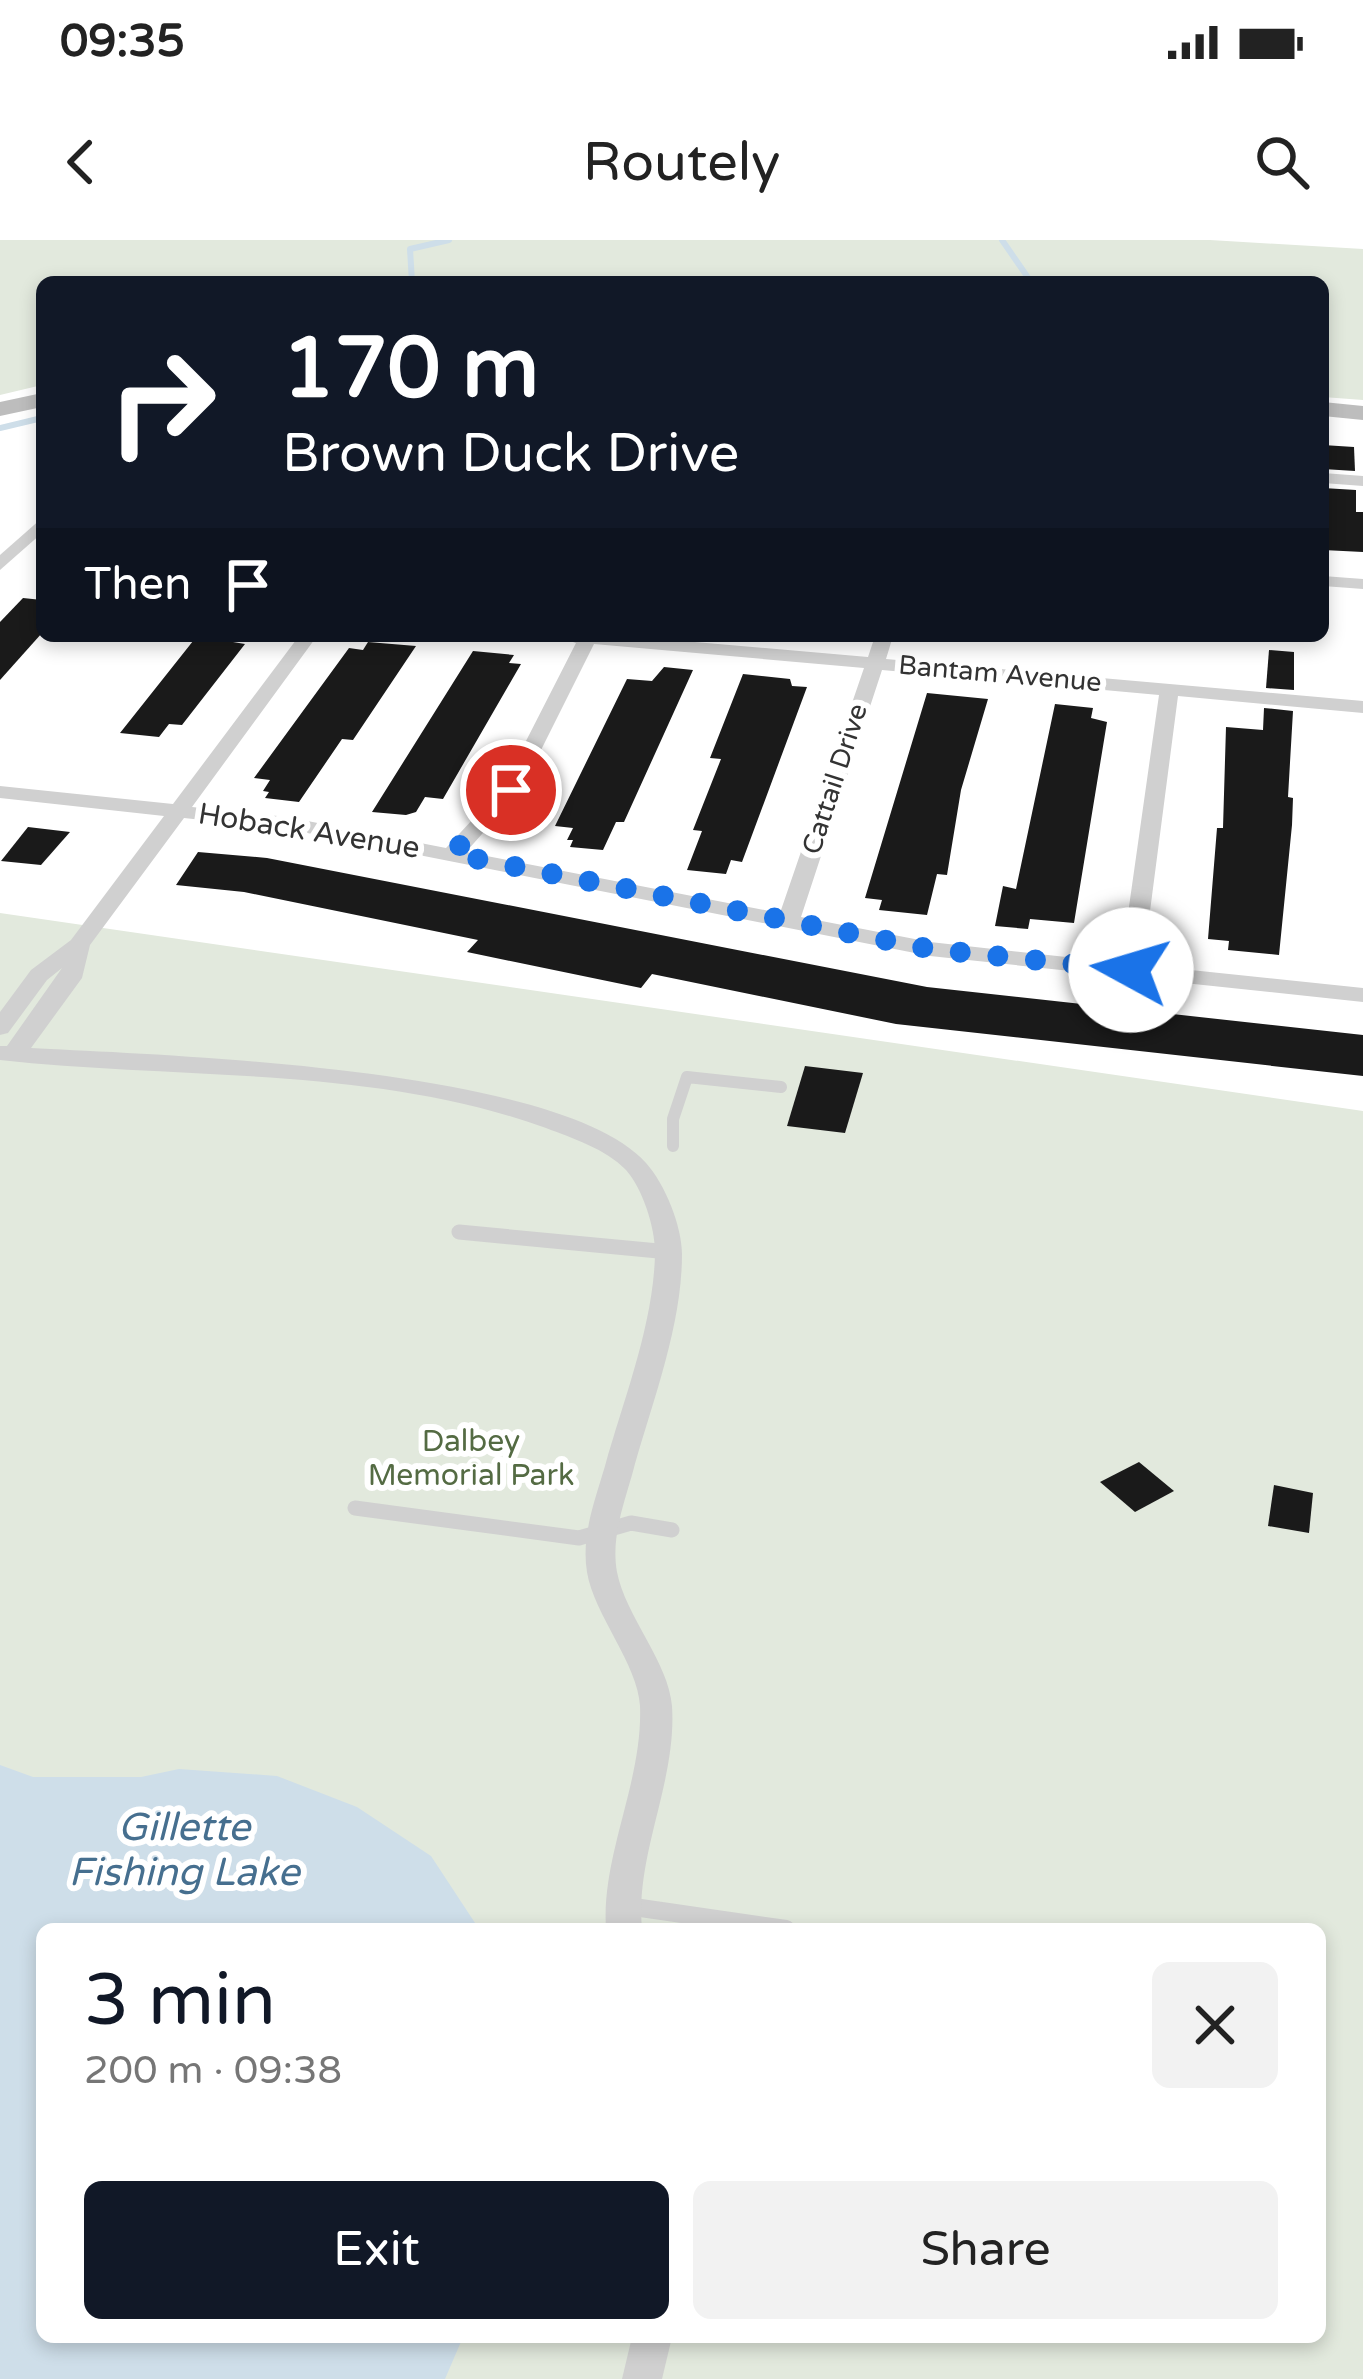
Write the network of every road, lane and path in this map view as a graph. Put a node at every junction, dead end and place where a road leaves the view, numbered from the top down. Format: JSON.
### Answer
{"nodes":[{"id":1,"x":36,"y":401,"type":"edge"},
{"id":2,"x":0,"y":410,"type":"edge"},
{"id":3,"x":1329,"y":410,"type":"edge"},
{"id":4,"x":1363,"y":413,"type":"edge"},
{"id":5,"x":1329,"y":478,"type":"edge"},
{"id":6,"x":1363,"y":481,"type":"edge"},
{"id":7,"x":36,"y":529,"type":"edge"},
{"id":8,"x":0,"y":565,"type":"edge"},
{"id":9,"x":1329,"y":581,"type":"edge"},
{"id":10,"x":1363,"y":584,"type":"edge"},
{"id":11,"x":304,"y":642,"type":"edge"},
{"id":12,"x":587,"y":642,"type":"edge"},
{"id":13,"x":635,"y":642,"type":"edge"},
{"id":14,"x":882,"y":642,"type":"edge"},
{"id":15,"x":874,"y":663,"type":"junction"},
{"id":16,"x":1169,"y":690,"type":"junction"},
{"id":17,"x":1363,"y":707,"type":"edge"},
{"id":18,"x":0,"y":792,"type":"edge"},
{"id":19,"x":179,"y":811,"type":"junction"},
{"id":20,"x":452,"y":854,"type":"junction"},
{"id":21,"x":788,"y":923,"type":"junction"},
{"id":22,"x":79,"y":945,"type":"junction"},
{"id":23,"x":1131,"y":970,"type":"junction"},
{"id":24,"x":1363,"y":995,"type":"edge"},
{"id":25,"x":0,"y":1028,"type":"edge"},
{"id":26,"x":7,"y":1054,"type":"edge"},
{"id":27,"x":782,"y":1087,"type":"dead end"},
{"id":28,"x":673,"y":1146,"type":"dead end"},
{"id":29,"x":459,"y":1232,"type":"dead end"},
{"id":30,"x":669,"y":1252,"type":"junction"},
{"id":31,"x":355,"y":1508,"type":"dead end"},
{"id":32,"x":672,"y":1530,"type":"dead end"},
{"id":33,"x":601,"y":1532,"type":"junction"},
{"id":34,"x":623,"y":1917,"type":"edge"},
{"id":35,"x":704,"y":1923,"type":"edge"},
{"id":36,"x":651,"y":2343,"type":"edge"},
{"id":37,"x":643,"y":2379,"type":"edge"}],
"edges":[{"from":1,"to":2,"type":"main road"},
{"from":3,"to":4,"type":"main road"},
{"from":5,"to":6,"type":"street"},
{"from":7,"to":8,"type":"street"},
{"from":9,"to":10,"type":"street"},
{"from":11,"to":19,"type":"street"},
{"from":12,"to":20,"type":"street"},
{"from":13,"to":15,"type":"street","name":"Bantam Avenue"},
{"from":14,"to":15,"type":"street","name":"Cattail Drive"},
{"from":15,"to":16,"type":"street","name":"Bantam Avenue"},
{"from":15,"to":21,"type":"street","name":"Cattail Drive"},
{"from":16,"to":17,"type":"street","name":"Bantam Avenue"},
{"from":16,"to":23,"type":"street"},
{"from":18,"to":19,"type":"street","name":"Hoback Avenue"},
{"from":19,"to":20,"type":"street","name":"Hoback Avenue"},
{"from":19,"to":22,"type":"street"},
{"from":20,"to":21,"type":"street","name":"Hoback Avenue"},
{"from":21,"to":23,"type":"street","name":"Hoback Avenue"},
{"from":22,"to":25,"type":"street"},
{"from":22,"to":26,"type":"street"},
{"from":23,"to":24,"type":"street","name":"Hoback Avenue"},
{"from":26,"to":30,"type":"street"},
{"from":27,"to":28,"type":"lane"},
{"from":29,"to":30,"type":"lane"},
{"from":30,"to":33,"type":"street"},
{"from":31,"to":33,"type":"lane"},
{"from":32,"to":33,"type":"lane"},
{"from":33,"to":34,"type":"street"},
{"from":34,"to":35,"type":"lane"},
{"from":36,"to":37,"type":"street"}]}
